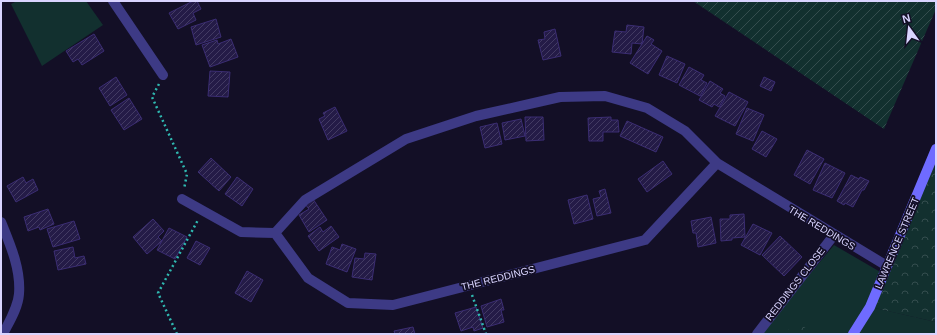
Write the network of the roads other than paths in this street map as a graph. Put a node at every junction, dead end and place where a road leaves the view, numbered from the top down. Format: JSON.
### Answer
{"nodes":[{"id":1,"x":113,"y":1,"type":"edge"},
{"id":2,"x":163,"y":75,"type":"road end"},
{"id":3,"x":936,"y":149,"type":"edge"},
{"id":4,"x":718,"y":163,"type":"junction"},
{"id":5,"x":182,"y":199,"type":"road end"},
{"id":6,"x":1,"y":222,"type":"edge"},
{"id":7,"x":275,"y":233,"type":"junction"},
{"id":8,"x":834,"y":235,"type":"junction"},
{"id":9,"x":887,"y":266,"type":"junction"},
{"id":10,"x":3,"y":334,"type":"edge"},
{"id":11,"x":757,"y":334,"type":"edge"},
{"id":12,"x":853,"y":334,"type":"edge"}],
"edges":[{"from":1,"to":2,"type":"street"},
{"from":3,"to":9,"type":"street","name":"LAWRENCE STREET"},
{"from":4,"to":7,"type":"street","name":"THE REDDINGS"},
{"from":4,"to":7,"type":"street","name":"THE REDDINGS"},
{"from":4,"to":8,"type":"street","name":"THE REDDINGS"},
{"from":5,"to":7,"type":"street"},
{"from":6,"to":10,"type":"street"},
{"from":8,"to":9,"type":"street","name":"THE REDDINGS"},
{"from":8,"to":11,"type":"street","name":"REDDINGS CLOSE"},
{"from":9,"to":12,"type":"street","name":"LAWRENCE STREET"}]}
